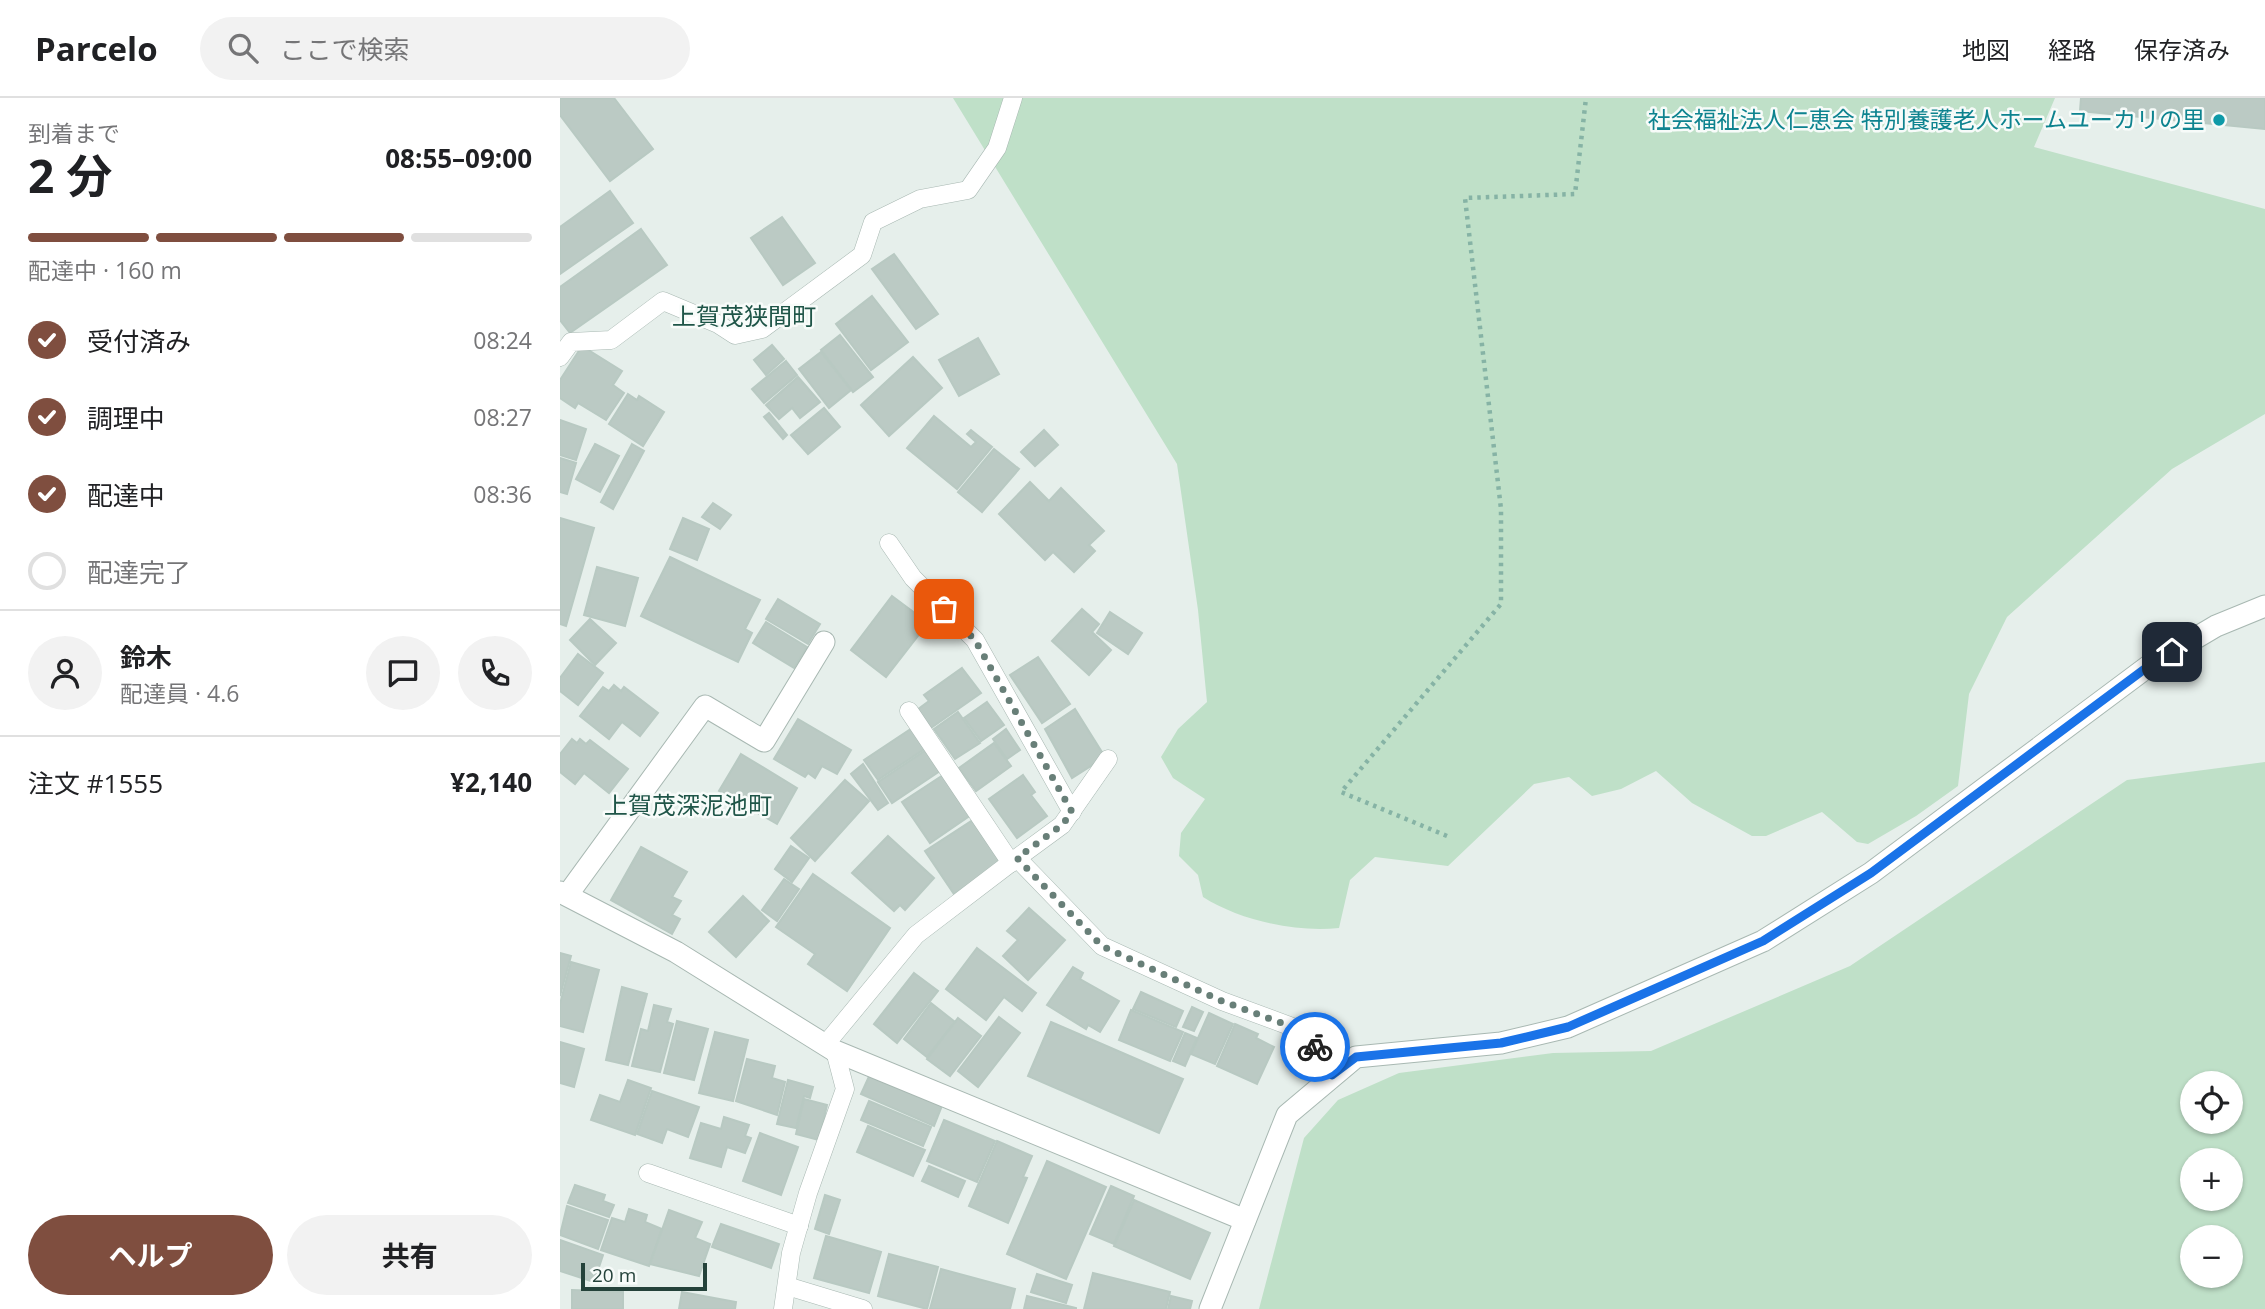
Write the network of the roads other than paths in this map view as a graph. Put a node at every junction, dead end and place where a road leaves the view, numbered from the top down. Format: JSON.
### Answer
{"nodes":[{"id":1,"x":1013,"y":98,"type":"edge"},
{"id":2,"x":560,"y":357,"type":"edge"},
{"id":3,"x":889,"y":542,"type":"dead end"},
{"id":4,"x":2265,"y":606,"type":"edge"},
{"id":5,"x":824,"y":642,"type":"dead end"},
{"id":6,"x":909,"y":711,"type":"dead end"},
{"id":7,"x":1108,"y":759,"type":"dead end"},
{"id":8,"x":1072,"y":812,"type":"junction"},
{"id":9,"x":1014,"y":860,"type":"junction"},
{"id":10,"x":564,"y":893,"type":"edge"},
{"id":11,"x":830,"y":1048,"type":"junction"},
{"id":12,"x":1332,"y":1075,"type":"junction"},
{"id":13,"x":648,"y":1173,"type":"dead end"},
{"id":14,"x":1245,"y":1220,"type":"junction"},
{"id":15,"x":799,"y":1226,"type":"junction"},
{"id":16,"x":788,"y":1286,"type":"junction"},
{"id":17,"x":783,"y":1309,"type":"edge"},
{"id":18,"x":863,"y":1309,"type":"edge"},
{"id":19,"x":1210,"y":1309,"type":"edge"}],
"edges":[{"from":1,"to":2,"type":"lane"},
{"from":3,"to":8,"type":"lane"},
{"from":4,"to":12,"type":"street"},
{"from":5,"to":10,"type":"street"},
{"from":6,"to":9,"type":"lane"},
{"from":7,"to":8,"type":"lane"},
{"from":8,"to":9,"type":"lane"},
{"from":9,"to":11,"type":"lane"},
{"from":9,"to":12,"type":"lane"},
{"from":10,"to":11,"type":"street"},
{"from":11,"to":14,"type":"street"},
{"from":11,"to":15,"type":"lane"},
{"from":12,"to":14,"type":"street"},
{"from":13,"to":15,"type":"lane"},
{"from":14,"to":19,"type":"street"},
{"from":15,"to":16,"type":"lane"},
{"from":16,"to":17,"type":"lane"},
{"from":16,"to":18,"type":"lane"}]}
